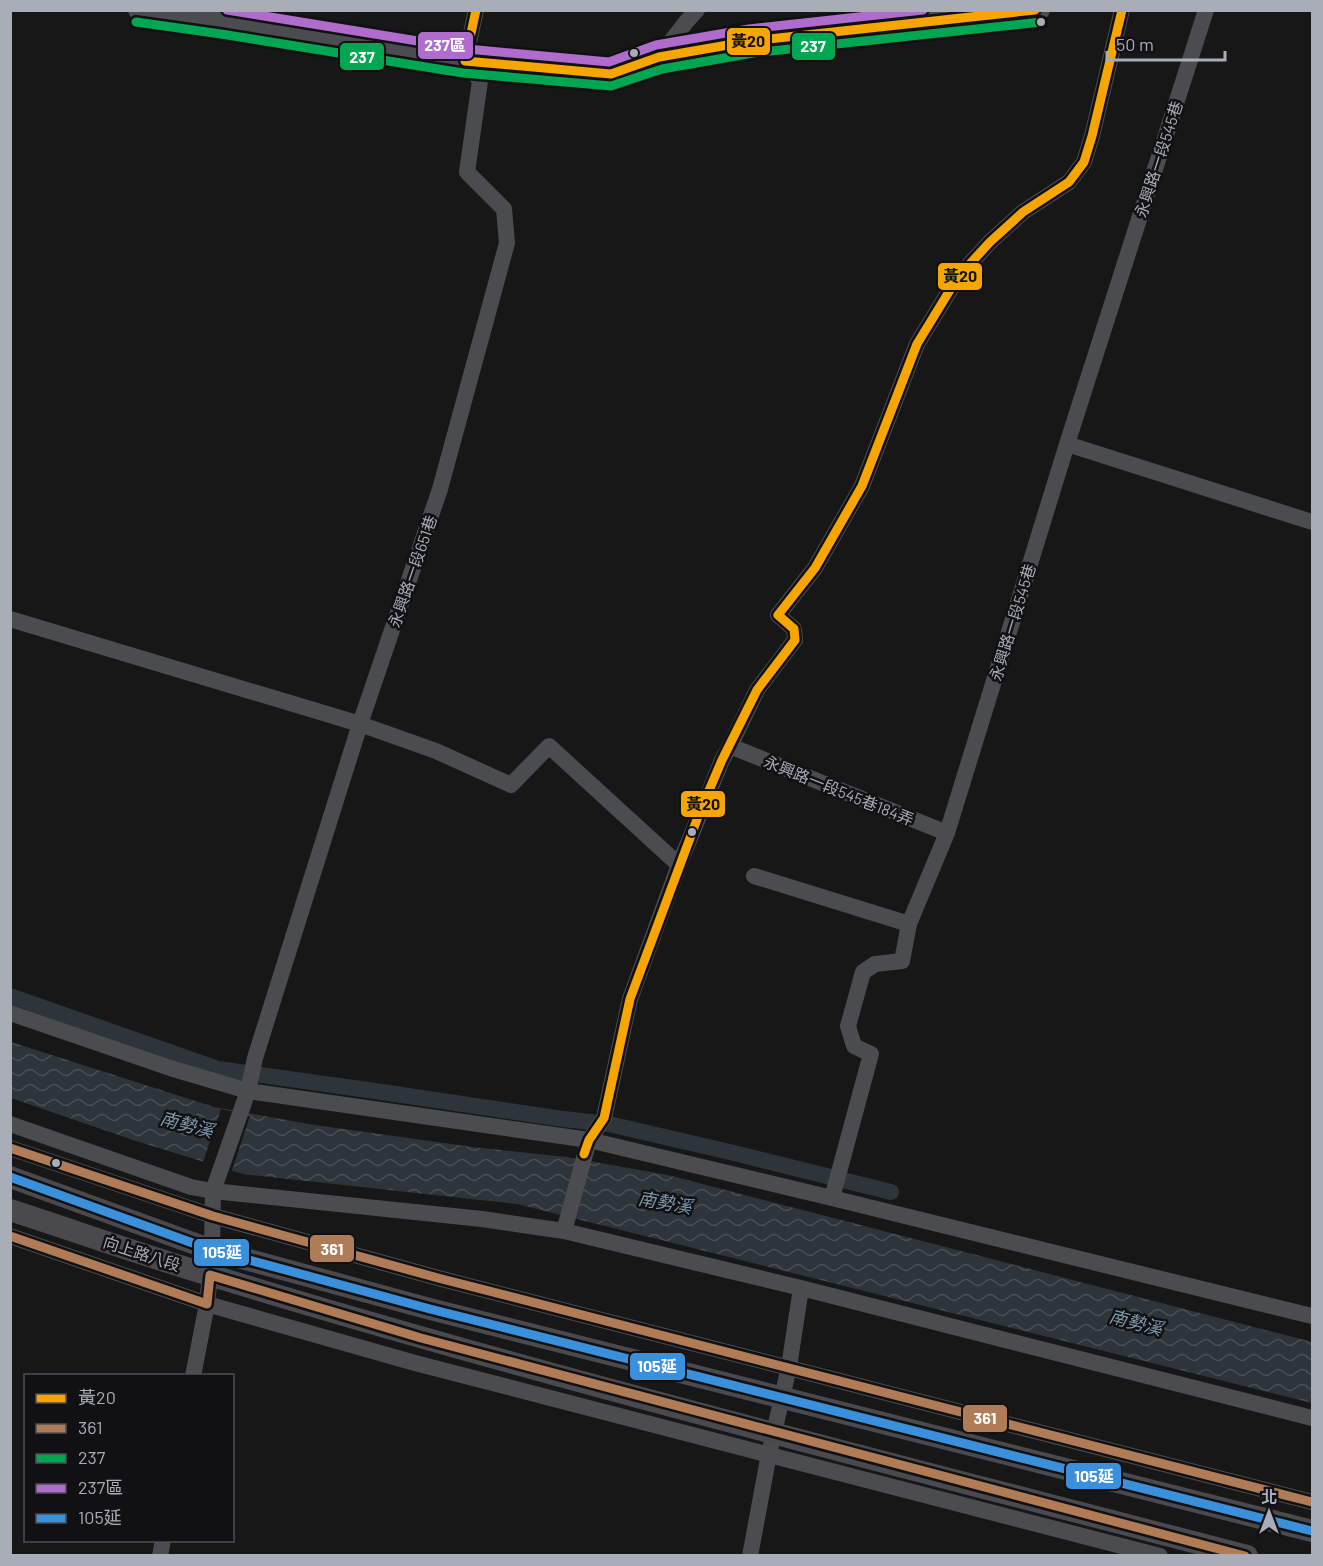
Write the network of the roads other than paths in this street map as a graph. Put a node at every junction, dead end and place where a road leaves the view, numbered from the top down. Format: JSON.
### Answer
{"nodes":[{"id":1,"x":138,"y":10,"type":"edge"},
{"id":2,"x":476,"y":10,"type":"edge"},
{"id":3,"x":697,"y":10,"type":"edge"},
{"id":4,"x":1040,"y":10,"type":"edge"},
{"id":5,"x":1122,"y":10,"type":"edge"},
{"id":6,"x":1206,"y":10,"type":"edge"},
{"id":7,"x":659,"y":57,"type":"junction"},
{"id":8,"x":465,"y":61,"type":"junction"},
{"id":9,"x":1067,"y":444,"type":"junction"},
{"id":10,"x":1312,"y":522,"type":"edge"},
{"id":11,"x":10,"y":619,"type":"edge"},
{"id":12,"x":360,"y":724,"type":"junction"},
{"id":13,"x":730,"y":746,"type":"junction"},
{"id":14,"x":947,"y":833,"type":"junction"},
{"id":15,"x":679,"y":865,"type":"junction"},
{"id":16,"x":754,"y":876,"type":"dead end"},
{"id":17,"x":909,"y":924,"type":"junction"},
{"id":18,"x":10,"y":1013,"type":"edge"},
{"id":19,"x":248,"y":1091,"type":"junction"},
{"id":20,"x":10,"y":1124,"type":"edge"},
{"id":21,"x":586,"y":1147,"type":"junction"},
{"id":22,"x":10,"y":1148,"type":"edge"},
{"id":23,"x":10,"y":1177,"type":"edge"},
{"id":24,"x":213,"y":1191,"type":"junction"},
{"id":25,"x":832,"y":1197,"type":"junction"},
{"id":26,"x":10,"y":1209,"type":"edge"},
{"id":27,"x":213,"y":1216,"type":"junction"},
{"id":28,"x":566,"y":1225,"type":"junction"},
{"id":29,"x":10,"y":1236,"type":"edge"},
{"id":30,"x":212,"y":1250,"type":"junction"},
{"id":31,"x":210,"y":1275,"type":"junction"},
{"id":32,"x":801,"y":1288,"type":"junction"},
{"id":33,"x":207,"y":1304,"type":"junction"},
{"id":34,"x":1312,"y":1316,"type":"edge"},
{"id":35,"x":789,"y":1367,"type":"junction"},
{"id":36,"x":194,"y":1374,"type":"edge"},
{"id":37,"x":782,"y":1399,"type":"junction"},
{"id":38,"x":1312,"y":1418,"type":"edge"},
{"id":39,"x":772,"y":1443,"type":"junction"},
{"id":40,"x":1312,"y":1502,"type":"edge"},
{"id":41,"x":1312,"y":1531,"type":"edge"},
{"id":42,"x":750,"y":1556,"type":"edge"},
{"id":43,"x":1160,"y":1556,"type":"edge"},
{"id":44,"x":1247,"y":1556,"type":"edge"}],
"edges":[{"from":1,"to":8,"type":"street"},
{"from":2,"to":8,"type":"street"},
{"from":3,"to":7,"type":"street"},
{"from":4,"to":7,"type":"street"},
{"from":5,"to":13,"type":"street"},
{"from":6,"to":9,"type":"street","name":"永興路一段545巷"},
{"from":7,"to":8,"type":"street"},
{"from":8,"to":12,"type":"street","name":"永興路一段651巷"},
{"from":9,"to":10,"type":"street"},
{"from":9,"to":14,"type":"street","name":"永興路一段545巷"},
{"from":11,"to":12,"type":"street"},
{"from":12,"to":15,"type":"street"},
{"from":12,"to":19,"type":"street","name":"永興路一段651巷"},
{"from":13,"to":14,"type":"street","name":"永興路一段545巷184弄"},
{"from":13,"to":15,"type":"street"},
{"from":14,"to":17,"type":"street","name":"永興路一段545巷"},
{"from":15,"to":21,"type":"street"},
{"from":16,"to":17,"type":"street"},
{"from":17,"to":25,"type":"street","name":"永興路一段545巷"},
{"from":18,"to":19,"type":"street"},
{"from":19,"to":21,"type":"street"},
{"from":19,"to":24,"type":"street","name":"永興路一段651巷"},
{"from":20,"to":24,"type":"street"},
{"from":21,"to":25,"type":"street"},
{"from":21,"to":28,"type":"street"},
{"from":22,"to":27,"type":"street"},
{"from":23,"to":30,"type":"main road","name":"向上路八段"},
{"from":24,"to":27,"type":"street","name":"永興路一段651巷"},
{"from":24,"to":28,"type":"street"},
{"from":25,"to":34,"type":"street"},
{"from":26,"to":31,"type":"main road","name":"向上路八段"},
{"from":27,"to":30,"type":"street","name":"永興路一段651巷"},
{"from":27,"to":35,"type":"street"},
{"from":28,"to":32,"type":"street"},
{"from":29,"to":33,"type":"street"},
{"from":30,"to":31,"type":"street","name":"永興路一段651巷"},
{"from":30,"to":37,"type":"main road","name":"向上路八段"},
{"from":31,"to":33,"type":"street","name":"永興路一段651巷"},
{"from":31,"to":39,"type":"main road","name":"向上路八段"},
{"from":32,"to":35,"type":"street"},
{"from":32,"to":38,"type":"street"},
{"from":33,"to":36,"type":"street","name":"永興路一段651巷"},
{"from":33,"to":39,"type":"street"},
{"from":35,"to":37,"type":"street"},
{"from":35,"to":40,"type":"street"},
{"from":37,"to":39,"type":"street"},
{"from":37,"to":41,"type":"main road","name":"向上路八段"},
{"from":39,"to":42,"type":"street"},
{"from":39,"to":43,"type":"street"},
{"from":39,"to":44,"type":"main road","name":"向上路八段"}]}
